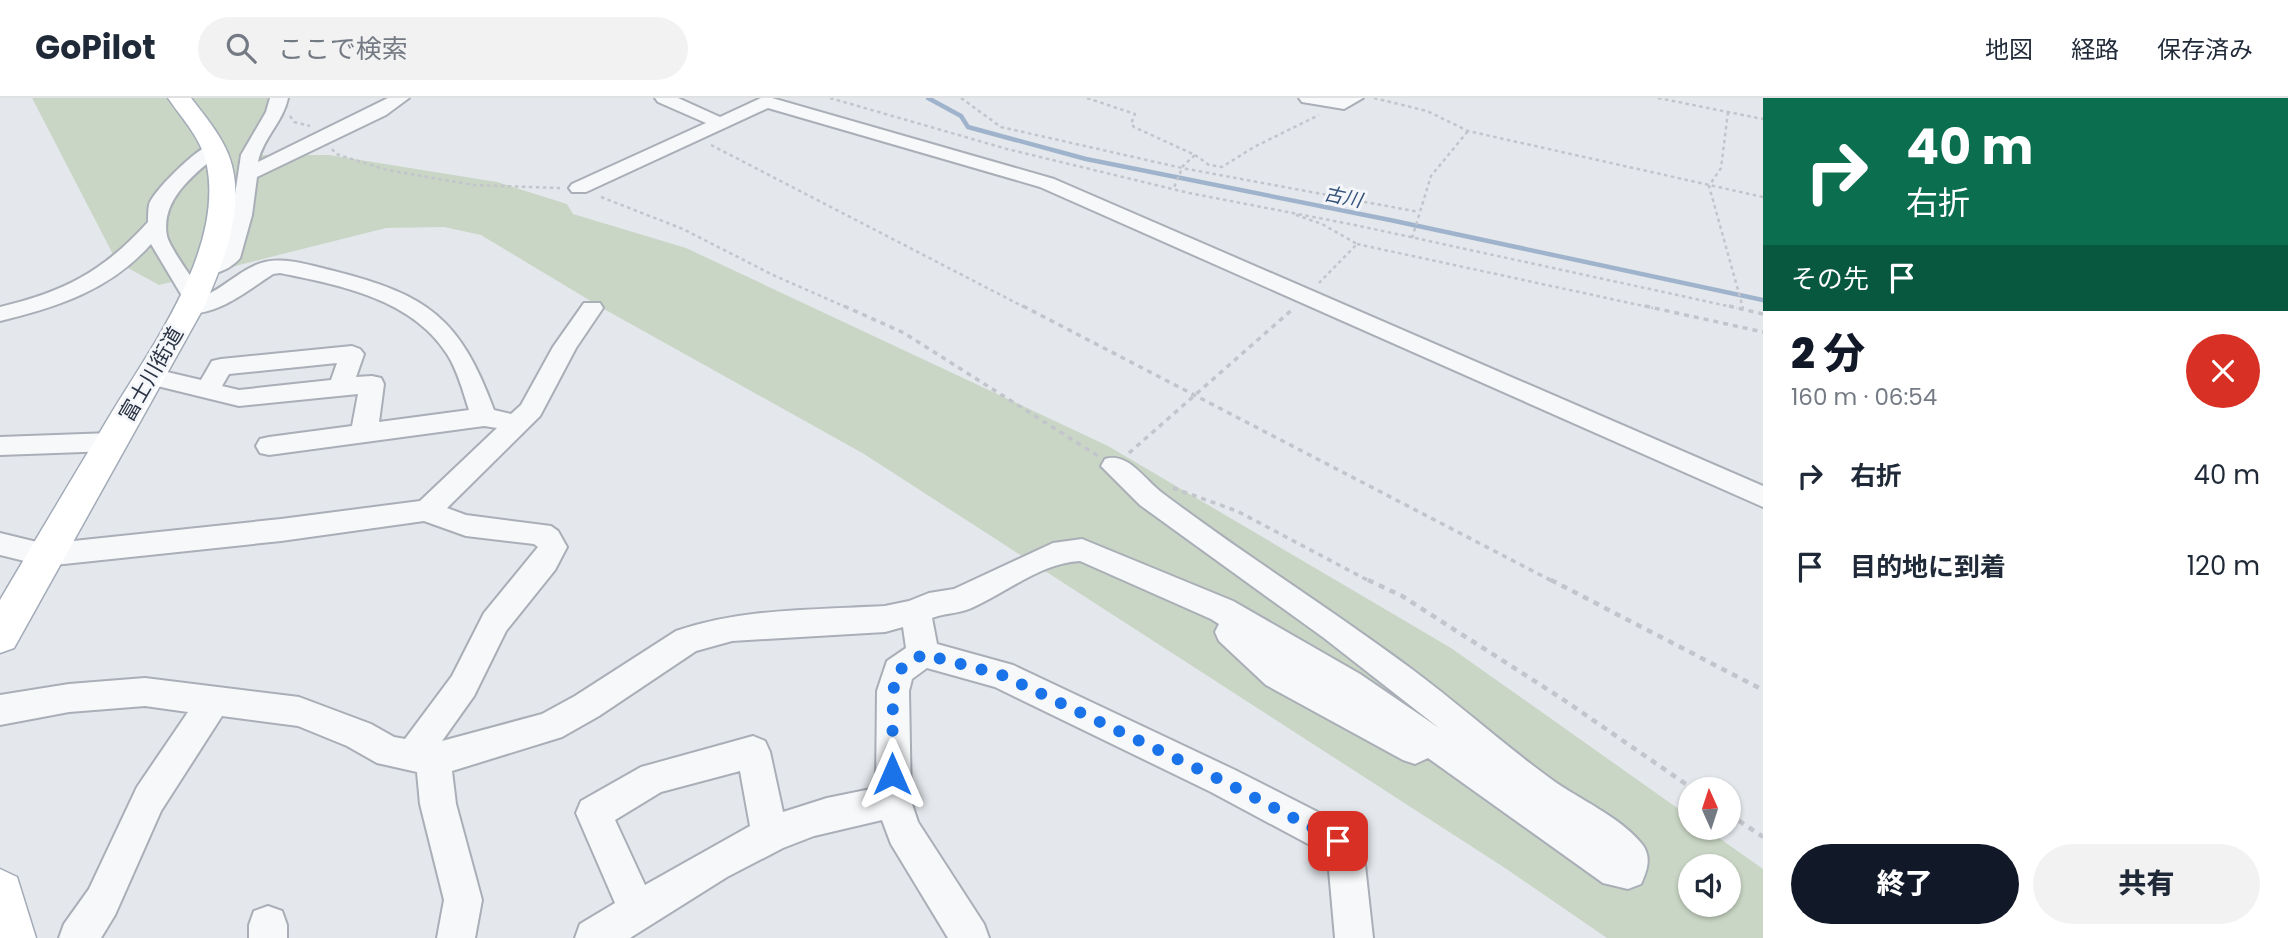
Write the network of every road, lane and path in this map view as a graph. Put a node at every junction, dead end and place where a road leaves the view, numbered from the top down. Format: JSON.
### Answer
{"nodes":[{"id":1,"x":179,"y":98,"type":"edge"},
{"id":2,"x":400,"y":98,"type":"edge"},
{"id":3,"x":664,"y":98,"type":"edge"},
{"id":4,"x":830,"y":98,"type":"edge"},
{"id":5,"x":961,"y":98,"type":"edge"},
{"id":6,"x":1087,"y":98,"type":"edge"},
{"id":7,"x":1308,"y":98,"type":"edge"},
{"id":8,"x":1374,"y":98,"type":"edge"},
{"id":9,"x":1658,"y":98,"type":"edge"},
{"id":10,"x":1349,"y":101,"type":"edge"},
{"id":11,"x":278,"y":105,"type":"edge"},
{"id":12,"x":1728,"y":112,"type":"junction"},
{"id":13,"x":1763,"y":119,"type":"edge"},
{"id":14,"x":720,"y":123,"type":"junction"},
{"id":15,"x":1468,"y":131,"type":"junction"},
{"id":16,"x":333,"y":133,"type":"junction"},
{"id":17,"x":693,"y":135,"type":"junction"},
{"id":18,"x":212,"y":150,"type":"junction"},
{"id":19,"x":1195,"y":155,"type":"junction"},
{"id":20,"x":1182,"y":168,"type":"junction"},
{"id":21,"x":246,"y":175,"type":"junction"},
{"id":22,"x":1709,"y":186,"type":"junction"},
{"id":23,"x":579,"y":188,"type":"junction"},
{"id":24,"x":1173,"y":190,"type":"junction"},
{"id":25,"x":1763,"y":197,"type":"edge"},
{"id":26,"x":1281,"y":210,"type":"junction"},
{"id":27,"x":1419,"y":212,"type":"junction"},
{"id":28,"x":158,"y":223,"type":"junction"},
{"id":29,"x":1412,"y":238,"type":"junction"},
{"id":30,"x":1357,"y":244,"type":"junction"},
{"id":31,"x":206,"y":268,"type":"junction"},
{"id":32,"x":1307,"y":296,"type":"junction"},
{"id":33,"x":192,"y":303,"type":"junction"},
{"id":34,"x":592,"y":309,"type":"dead end"},
{"id":35,"x":1743,"y":310,"type":"junction"},
{"id":36,"x":0,"y":314,"type":"edge"},
{"id":37,"x":1763,"y":314,"type":"edge"},
{"id":38,"x":1763,"y":332,"type":"edge"},
{"id":39,"x":150,"y":376,"type":"junction"},
{"id":40,"x":341,"y":387,"type":"junction"},
{"id":41,"x":207,"y":391,"type":"junction"},
{"id":42,"x":1194,"y":398,"type":"junction"},
{"id":43,"x":484,"y":417,"type":"junction"},
{"id":44,"x":519,"y":423,"type":"junction"},
{"id":45,"x":364,"y":434,"type":"junction"},
{"id":46,"x":111,"y":442,"type":"junction"},
{"id":47,"x":0,"y":446,"type":"edge"},
{"id":48,"x":269,"y":446,"type":"dead end"},
{"id":49,"x":1114,"y":466,"type":"junction"},
{"id":50,"x":1163,"y":484,"type":"dead end"},
{"id":51,"x":1763,"y":498,"type":"edge"},
{"id":52,"x":428,"y":510,"type":"junction"},
{"id":53,"x":0,"y":544,"type":"edge"},
{"id":54,"x":45,"y":555,"type":"junction"},
{"id":55,"x":1103,"y":561,"type":"junction"},
{"id":56,"x":916,"y":612,"type":"junction"},
{"id":57,"x":0,"y":636,"type":"edge"},
{"id":58,"x":923,"y":654,"type":"junction"},
{"id":59,"x":1763,"y":690,"type":"edge"},
{"id":60,"x":213,"y":702,"type":"junction"},
{"id":61,"x":0,"y":710,"type":"edge"},
{"id":62,"x":1415,"y":749,"type":"dead end"},
{"id":63,"x":423,"y":757,"type":"junction"},
{"id":64,"x":1678,"y":779,"type":"edge"},
{"id":65,"x":892,"y":801,"type":"junction"},
{"id":66,"x":1741,"y":822,"type":"edge"},
{"id":67,"x":770,"y":836,"type":"junction"},
{"id":68,"x":1763,"y":837,"type":"edge"},
{"id":69,"x":0,"y":894,"type":"edge"},
{"id":70,"x":638,"y":912,"type":"junction"},
{"id":71,"x":10,"y":938,"type":"edge"},
{"id":72,"x":78,"y":938,"type":"edge"},
{"id":73,"x":456,"y":938,"type":"edge"},
{"id":74,"x":594,"y":938,"type":"edge"},
{"id":75,"x":970,"y":938,"type":"edge"},
{"id":76,"x":1354,"y":938,"type":"edge"}],
"edges":[{"from":1,"to":18,"type":"main road","name":"富士川街道"},
{"from":2,"to":16,"type":"street"},
{"from":3,"to":14,"type":"street"},
{"from":4,"to":24,"type":"path"},
{"from":5,"to":20,"type":"path"},
{"from":6,"to":19,"type":"path"},
{"from":7,"to":10,"type":"street"},
{"from":8,"to":15,"type":"path"},
{"from":9,"to":12,"type":"path"},
{"from":10,"to":19,"type":"path"},
{"from":11,"to":16,"type":"path"},
{"from":11,"to":21,"type":"street"},
{"from":12,"to":13,"type":"path"},
{"from":12,"to":22,"type":"path"},
{"from":14,"to":17,"type":"street"},
{"from":14,"to":32,"type":"street"},
{"from":15,"to":22,"type":"path"},
{"from":15,"to":27,"type":"path"},
{"from":16,"to":21,"type":"street"},
{"from":16,"to":23,"type":"path"},
{"from":17,"to":23,"type":"street"},
{"from":17,"to":42,"type":"path"},
{"from":18,"to":28,"type":"street"},
{"from":18,"to":31,"type":"main road","name":"富士川街道"},
{"from":19,"to":20,"type":"path"},
{"from":20,"to":24,"type":"path"},
{"from":20,"to":27,"type":"path"},
{"from":21,"to":31,"type":"street"},
{"from":22,"to":25,"type":"path"},
{"from":22,"to":35,"type":"path"},
{"from":23,"to":49,"type":"path"},
{"from":24,"to":26,"type":"path"},
{"from":26,"to":29,"type":"path"},
{"from":26,"to":30,"type":"path"},
{"from":27,"to":29,"type":"path"},
{"from":28,"to":33,"type":"street"},
{"from":28,"to":36,"type":"street"},
{"from":29,"to":35,"type":"path"},
{"from":30,"to":32,"type":"path"},
{"from":30,"to":38,"type":"path"},
{"from":31,"to":33,"type":"main road","name":"富士川街道"},
{"from":32,"to":42,"type":"path"},
{"from":32,"to":51,"type":"street"},
{"from":33,"to":39,"type":"main road","name":"富士川街道"},
{"from":33,"to":43,"type":"street"},
{"from":34,"to":44,"type":"street"},
{"from":35,"to":37,"type":"path"},
{"from":39,"to":41,"type":"street"},
{"from":39,"to":46,"type":"main road","name":"富士川街道"},
{"from":40,"to":41,"type":"street"},
{"from":40,"to":41,"type":"street"},
{"from":40,"to":45,"type":"street"},
{"from":42,"to":49,"type":"path"},
{"from":42,"to":59,"type":"path"},
{"from":43,"to":44,"type":"street"},
{"from":43,"to":45,"type":"street"},
{"from":44,"to":52,"type":"street"},
{"from":45,"to":48,"type":"street"},
{"from":46,"to":47,"type":"street"},
{"from":46,"to":54,"type":"main road","name":"富士川街道"},
{"from":49,"to":55,"type":"street"},
{"from":50,"to":64,"type":"path"},
{"from":52,"to":54,"type":"street"},
{"from":52,"to":63,"type":"street"},
{"from":53,"to":54,"type":"street"},
{"from":54,"to":57,"type":"main road","name":"富士川街道"},
{"from":55,"to":56,"type":"street"},
{"from":55,"to":62,"type":"street"},
{"from":56,"to":58,"type":"street"},
{"from":56,"to":63,"type":"street"},
{"from":58,"to":65,"type":"street"},
{"from":58,"to":76,"type":"street"},
{"from":60,"to":61,"type":"street"},
{"from":60,"to":63,"type":"street"},
{"from":60,"to":72,"type":"street"},
{"from":63,"to":73,"type":"street"},
{"from":65,"to":67,"type":"street"},
{"from":65,"to":75,"type":"street"},
{"from":66,"to":68,"type":"path"},
{"from":67,"to":70,"type":"street"},
{"from":67,"to":70,"type":"street"},
{"from":69,"to":71,"type":"main road"},
{"from":70,"to":74,"type":"street"}]}
